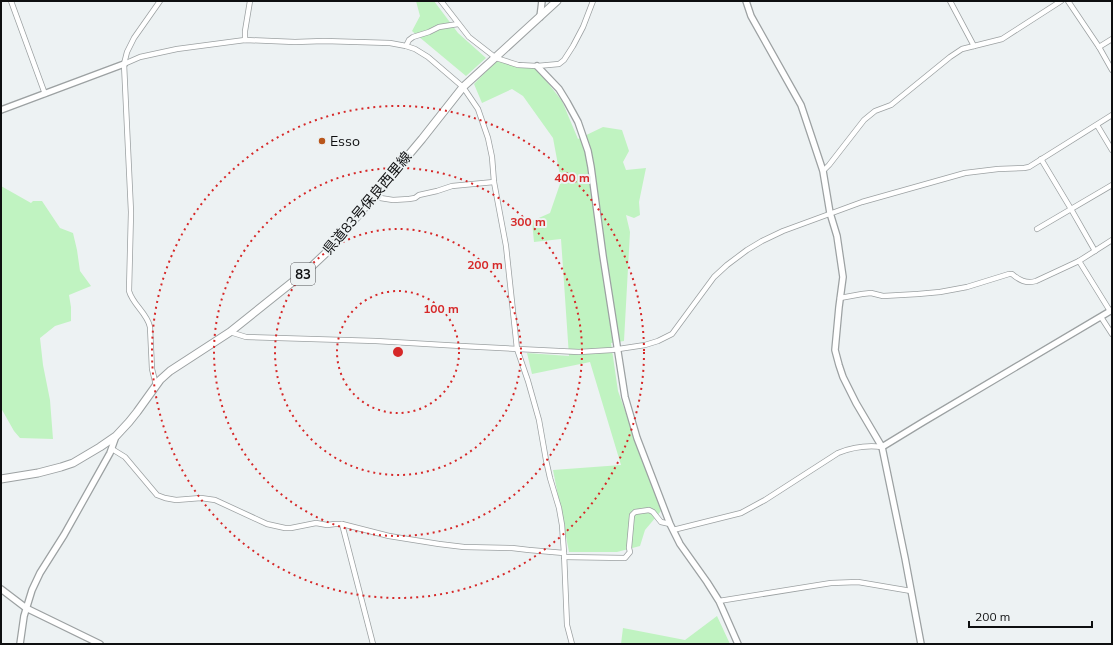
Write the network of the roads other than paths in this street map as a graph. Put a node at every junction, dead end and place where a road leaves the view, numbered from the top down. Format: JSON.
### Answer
{"nodes":[{"id":1,"x":10,"y":1,"type":"edge"},
{"id":2,"x":160,"y":1,"type":"edge"},
{"id":3,"x":250,"y":1,"type":"edge"},
{"id":4,"x":441,"y":1,"type":"edge"},
{"id":5,"x":542,"y":1,"type":"edge"},
{"id":6,"x":557,"y":1,"type":"edge"},
{"id":7,"x":593,"y":1,"type":"edge"},
{"id":8,"x":746,"y":1,"type":"edge"},
{"id":9,"x":950,"y":1,"type":"edge"},
{"id":10,"x":1061,"y":1,"type":"edge"},
{"id":11,"x":1068,"y":1,"type":"edge"},
{"id":12,"x":540,"y":17,"type":"junction"},
{"id":13,"x":458,"y":24,"type":"junction"},
{"id":14,"x":1112,"y":39,"type":"edge"},
{"id":15,"x":245,"y":40,"type":"junction"},
{"id":16,"x":406,"y":46,"type":"junction"},
{"id":17,"x":974,"y":46,"type":"junction"},
{"id":18,"x":1099,"y":47,"type":"junction"},
{"id":19,"x":496,"y":58,"type":"junction"},
{"id":20,"x":124,"y":64,"type":"junction"},
{"id":21,"x":537,"y":66,"type":"junction"},
{"id":22,"x":1112,"y":70,"type":"edge"},
{"id":23,"x":463,"y":87,"type":"junction"},
{"id":24,"x":45,"y":94,"type":"junction"},
{"id":25,"x":1,"y":110,"type":"edge"},
{"id":26,"x":1112,"y":115,"type":"edge"},
{"id":27,"x":1097,"y":125,"type":"junction"},
{"id":28,"x":1112,"y":150,"type":"edge"},
{"id":29,"x":1041,"y":159,"type":"junction"},
{"id":30,"x":823,"y":171,"type":"junction"},
{"id":31,"x":494,"y":182,"type":"junction"},
{"id":32,"x":1112,"y":185,"type":"edge"},
{"id":33,"x":374,"y":197,"type":"junction"},
{"id":34,"x":1071,"y":209,"type":"junction"},
{"id":35,"x":830,"y":213,"type":"junction"},
{"id":36,"x":1037,"y":229,"type":"dead end"},
{"id":37,"x":1112,"y":240,"type":"edge"},
{"id":38,"x":1095,"y":251,"type":"junction"},
{"id":39,"x":1079,"y":261,"type":"junction"},
{"id":40,"x":840,"y":298,"type":"junction"},
{"id":41,"x":1111,"y":310,"type":"edge"},
{"id":42,"x":1101,"y":317,"type":"junction"},
{"id":43,"x":230,"y":332,"type":"junction"},
{"id":44,"x":1112,"y":334,"type":"edge"},
{"id":45,"x":618,"y":348,"type":"junction"},
{"id":46,"x":518,"y":349,"type":"junction"},
{"id":47,"x":156,"y":386,"type":"junction"},
{"id":48,"x":116,"y":436,"type":"junction"},
{"id":49,"x":882,"y":447,"type":"junction"},
{"id":50,"x":112,"y":449,"type":"junction"},
{"id":51,"x":1,"y":479,"type":"edge"},
{"id":52,"x":342,"y":524,"type":"junction"},
{"id":53,"x":670,"y":524,"type":"junction"},
{"id":54,"x":673,"y":530,"type":"junction"},
{"id":55,"x":564,"y":555,"type":"junction"},
{"id":56,"x":1,"y":589,"type":"edge"},
{"id":57,"x":911,"y":591,"type":"junction"},
{"id":58,"x":719,"y":602,"type":"junction"},
{"id":59,"x":26,"y":608,"type":"junction"},
{"id":60,"x":20,"y":644,"type":"edge"},
{"id":61,"x":100,"y":644,"type":"edge"},
{"id":62,"x":373,"y":644,"type":"edge"},
{"id":63,"x":572,"y":644,"type":"edge"},
{"id":64,"x":738,"y":644,"type":"edge"},
{"id":65,"x":921,"y":644,"type":"edge"}],
"edges":[{"from":1,"to":24,"type":"street"},
{"from":2,"to":20,"type":"street"},
{"from":3,"to":15,"type":"street"},
{"from":4,"to":13,"type":"street"},
{"from":5,"to":12,"type":"street"},
{"from":6,"to":12,"type":"main road","name":"県道83号保良西里線","number":"83"},
{"from":7,"to":21,"type":"street"},
{"from":8,"to":30,"type":"street"},
{"from":9,"to":17,"type":"street"},
{"from":10,"to":17,"type":"street"},
{"from":11,"to":18,"type":"street"},
{"from":12,"to":19,"type":"main road","name":"県道83号保良西里線","number":"83"},
{"from":13,"to":16,"type":"street"},
{"from":13,"to":19,"type":"street"},
{"from":14,"to":18,"type":"street"},
{"from":15,"to":16,"type":"street"},
{"from":15,"to":20,"type":"street"},
{"from":16,"to":23,"type":"street"},
{"from":17,"to":30,"type":"street"},
{"from":18,"to":22,"type":"street"},
{"from":19,"to":21,"type":"street"},
{"from":19,"to":23,"type":"main road","name":"県道83号保良西里線","number":"83"},
{"from":20,"to":24,"type":"street"},
{"from":20,"to":47,"type":"street"},
{"from":21,"to":45,"type":"street"},
{"from":23,"to":31,"type":"street"},
{"from":23,"to":33,"type":"main road","name":"県道83号保良西里線","number":"83"},
{"from":24,"to":25,"type":"street"},
{"from":26,"to":27,"type":"street"},
{"from":27,"to":28,"type":"street"},
{"from":27,"to":29,"type":"street"},
{"from":29,"to":34,"type":"street"},
{"from":29,"to":35,"type":"street"},
{"from":30,"to":35,"type":"street"},
{"from":31,"to":33,"type":"street"},
{"from":31,"to":46,"type":"street"},
{"from":32,"to":34,"type":"street"},
{"from":33,"to":43,"type":"main road","name":"県道83号保良西里線","number":"83"},
{"from":34,"to":36,"type":"street"},
{"from":34,"to":38,"type":"street"},
{"from":35,"to":40,"type":"street"},
{"from":35,"to":45,"type":"street"},
{"from":37,"to":38,"type":"street"},
{"from":38,"to":39,"type":"street"},
{"from":39,"to":40,"type":"street"},
{"from":39,"to":41,"type":"street"},
{"from":40,"to":49,"type":"street"},
{"from":41,"to":42,"type":"street"},
{"from":42,"to":44,"type":"street"},
{"from":42,"to":49,"type":"street"},
{"from":43,"to":46,"type":"street"},
{"from":43,"to":47,"type":"main road","name":"県道83号保良西里線","number":"83"},
{"from":45,"to":46,"type":"street"},
{"from":45,"to":53,"type":"street"},
{"from":46,"to":55,"type":"street"},
{"from":47,"to":48,"type":"main road","name":"県道83号保良西里線","number":"83"},
{"from":48,"to":50,"type":"street"},
{"from":48,"to":51,"type":"main road","name":"県道83号保良西里線","number":"83"},
{"from":49,"to":54,"type":"street"},
{"from":49,"to":57,"type":"street"},
{"from":50,"to":52,"type":"street"},
{"from":50,"to":59,"type":"street"},
{"from":52,"to":55,"type":"street"},
{"from":52,"to":62,"type":"street"},
{"from":53,"to":54,"type":"street"},
{"from":53,"to":55,"type":"street"},
{"from":54,"to":58,"type":"street"},
{"from":55,"to":63,"type":"street"},
{"from":56,"to":59,"type":"street"},
{"from":57,"to":58,"type":"street"},
{"from":57,"to":65,"type":"street"},
{"from":58,"to":64,"type":"street"},
{"from":59,"to":60,"type":"street"},
{"from":59,"to":61,"type":"street"}]}
